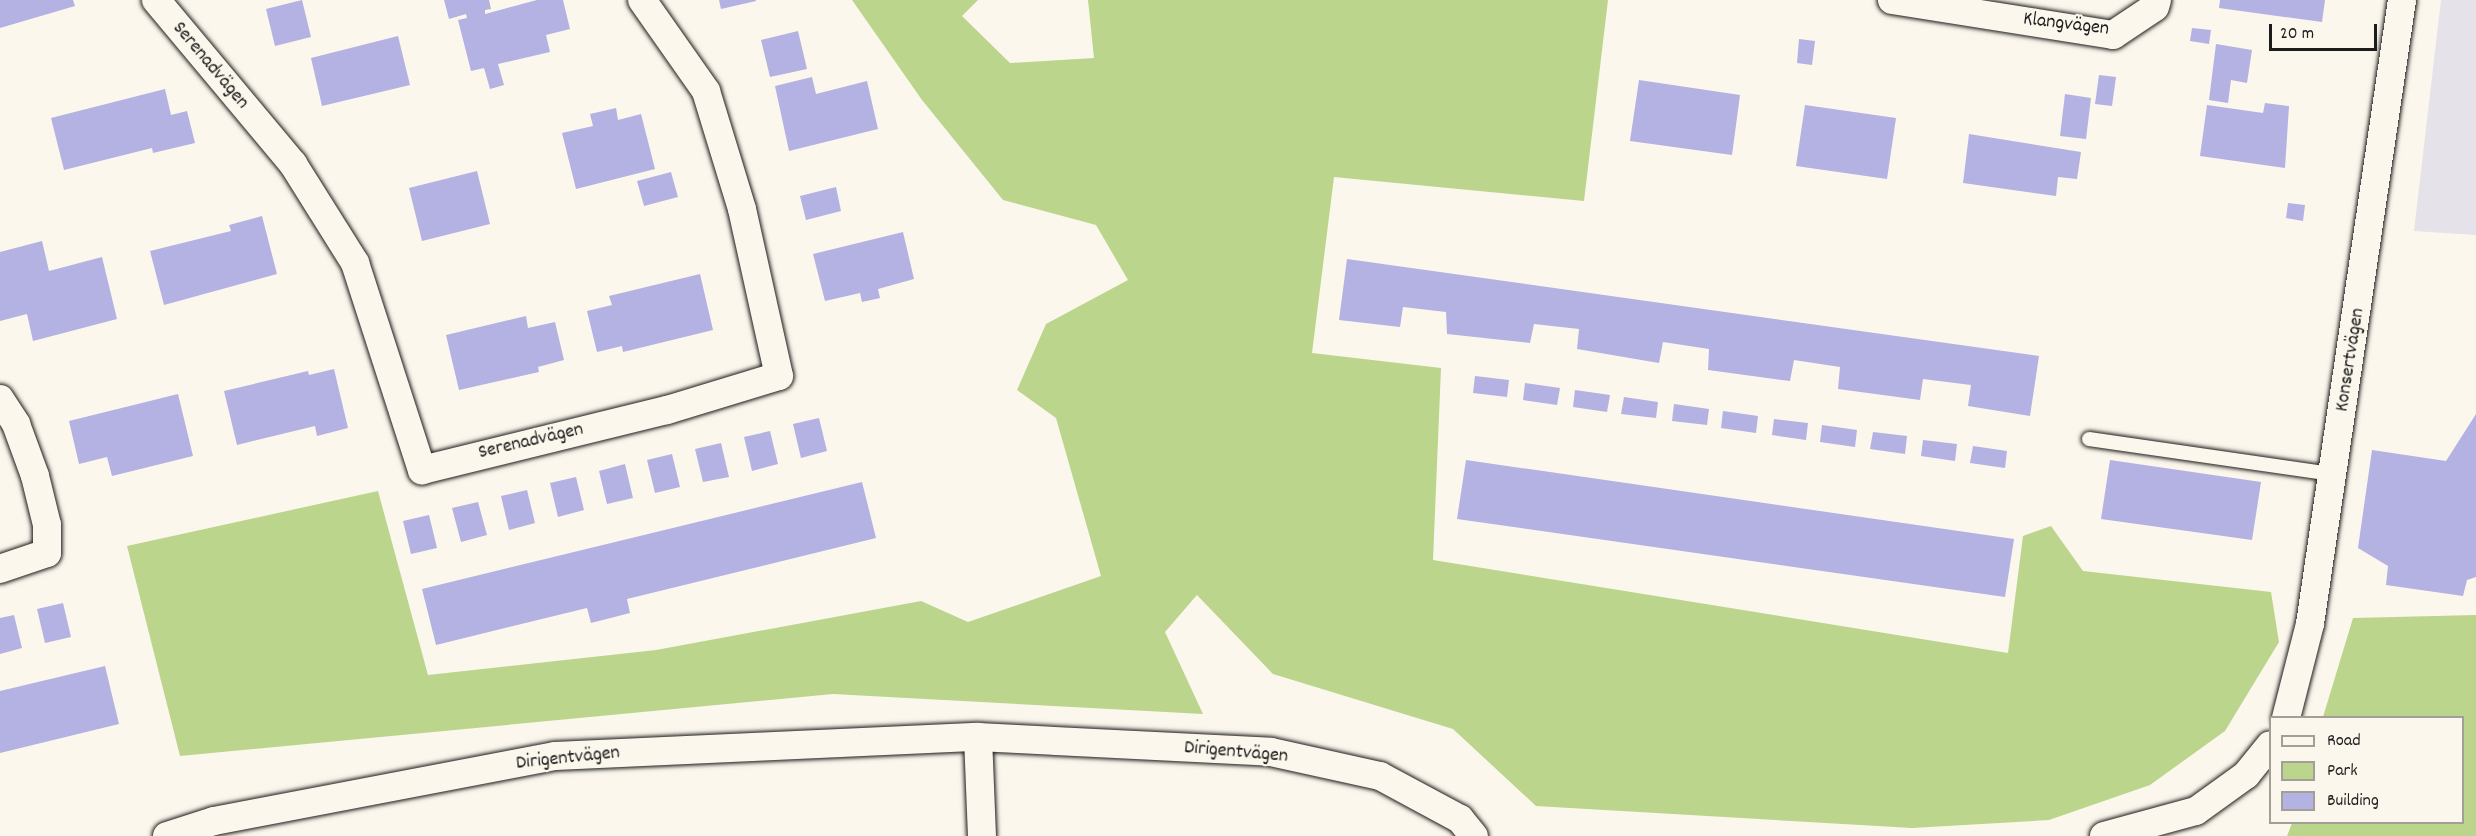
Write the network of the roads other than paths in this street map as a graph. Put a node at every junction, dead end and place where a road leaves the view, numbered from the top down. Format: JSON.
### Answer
{"nodes":[{"id":1,"x":156,"y":0,"type":"edge"},
{"id":2,"x":642,"y":0,"type":"edge"},
{"id":3,"x":1892,"y":0,"type":"edge"},
{"id":4,"x":2157,"y":0,"type":"edge"},
{"id":5,"x":2402,"y":0,"type":"edge"},
{"id":6,"x":0,"y":399,"type":"edge"},
{"id":7,"x":2090,"y":439,"type":"dead end"},
{"id":8,"x":2333,"y":474,"type":"junction"},
{"id":9,"x":0,"y":569,"type":"edge"},
{"id":10,"x":2286,"y":716,"type":"edge"},
{"id":11,"x":978,"y":737,"type":"junction"},
{"id":12,"x":2269,"y":747,"type":"edge"},
{"id":13,"x":166,"y":836,"type":"edge"},
{"id":14,"x":982,"y":836,"type":"edge"},
{"id":15,"x":1474,"y":836,"type":"edge"},
{"id":16,"x":2104,"y":836,"type":"edge"}],
"edges":[{"from":1,"to":2,"type":"street","name":"Serenadvägen"},
{"from":3,"to":4,"type":"street","name":"Klangvägen"},
{"from":5,"to":8,"type":"street","name":"Konsertvägen"},
{"from":6,"to":9,"type":"street"},
{"from":7,"to":8,"type":"lane"},
{"from":8,"to":10,"type":"street","name":"Konsertvägen"},
{"from":11,"to":13,"type":"street","name":"Dirigentvägen"},
{"from":11,"to":14,"type":"street"},
{"from":11,"to":15,"type":"street","name":"Dirigentvägen"},
{"from":12,"to":16,"type":"street"}]}
